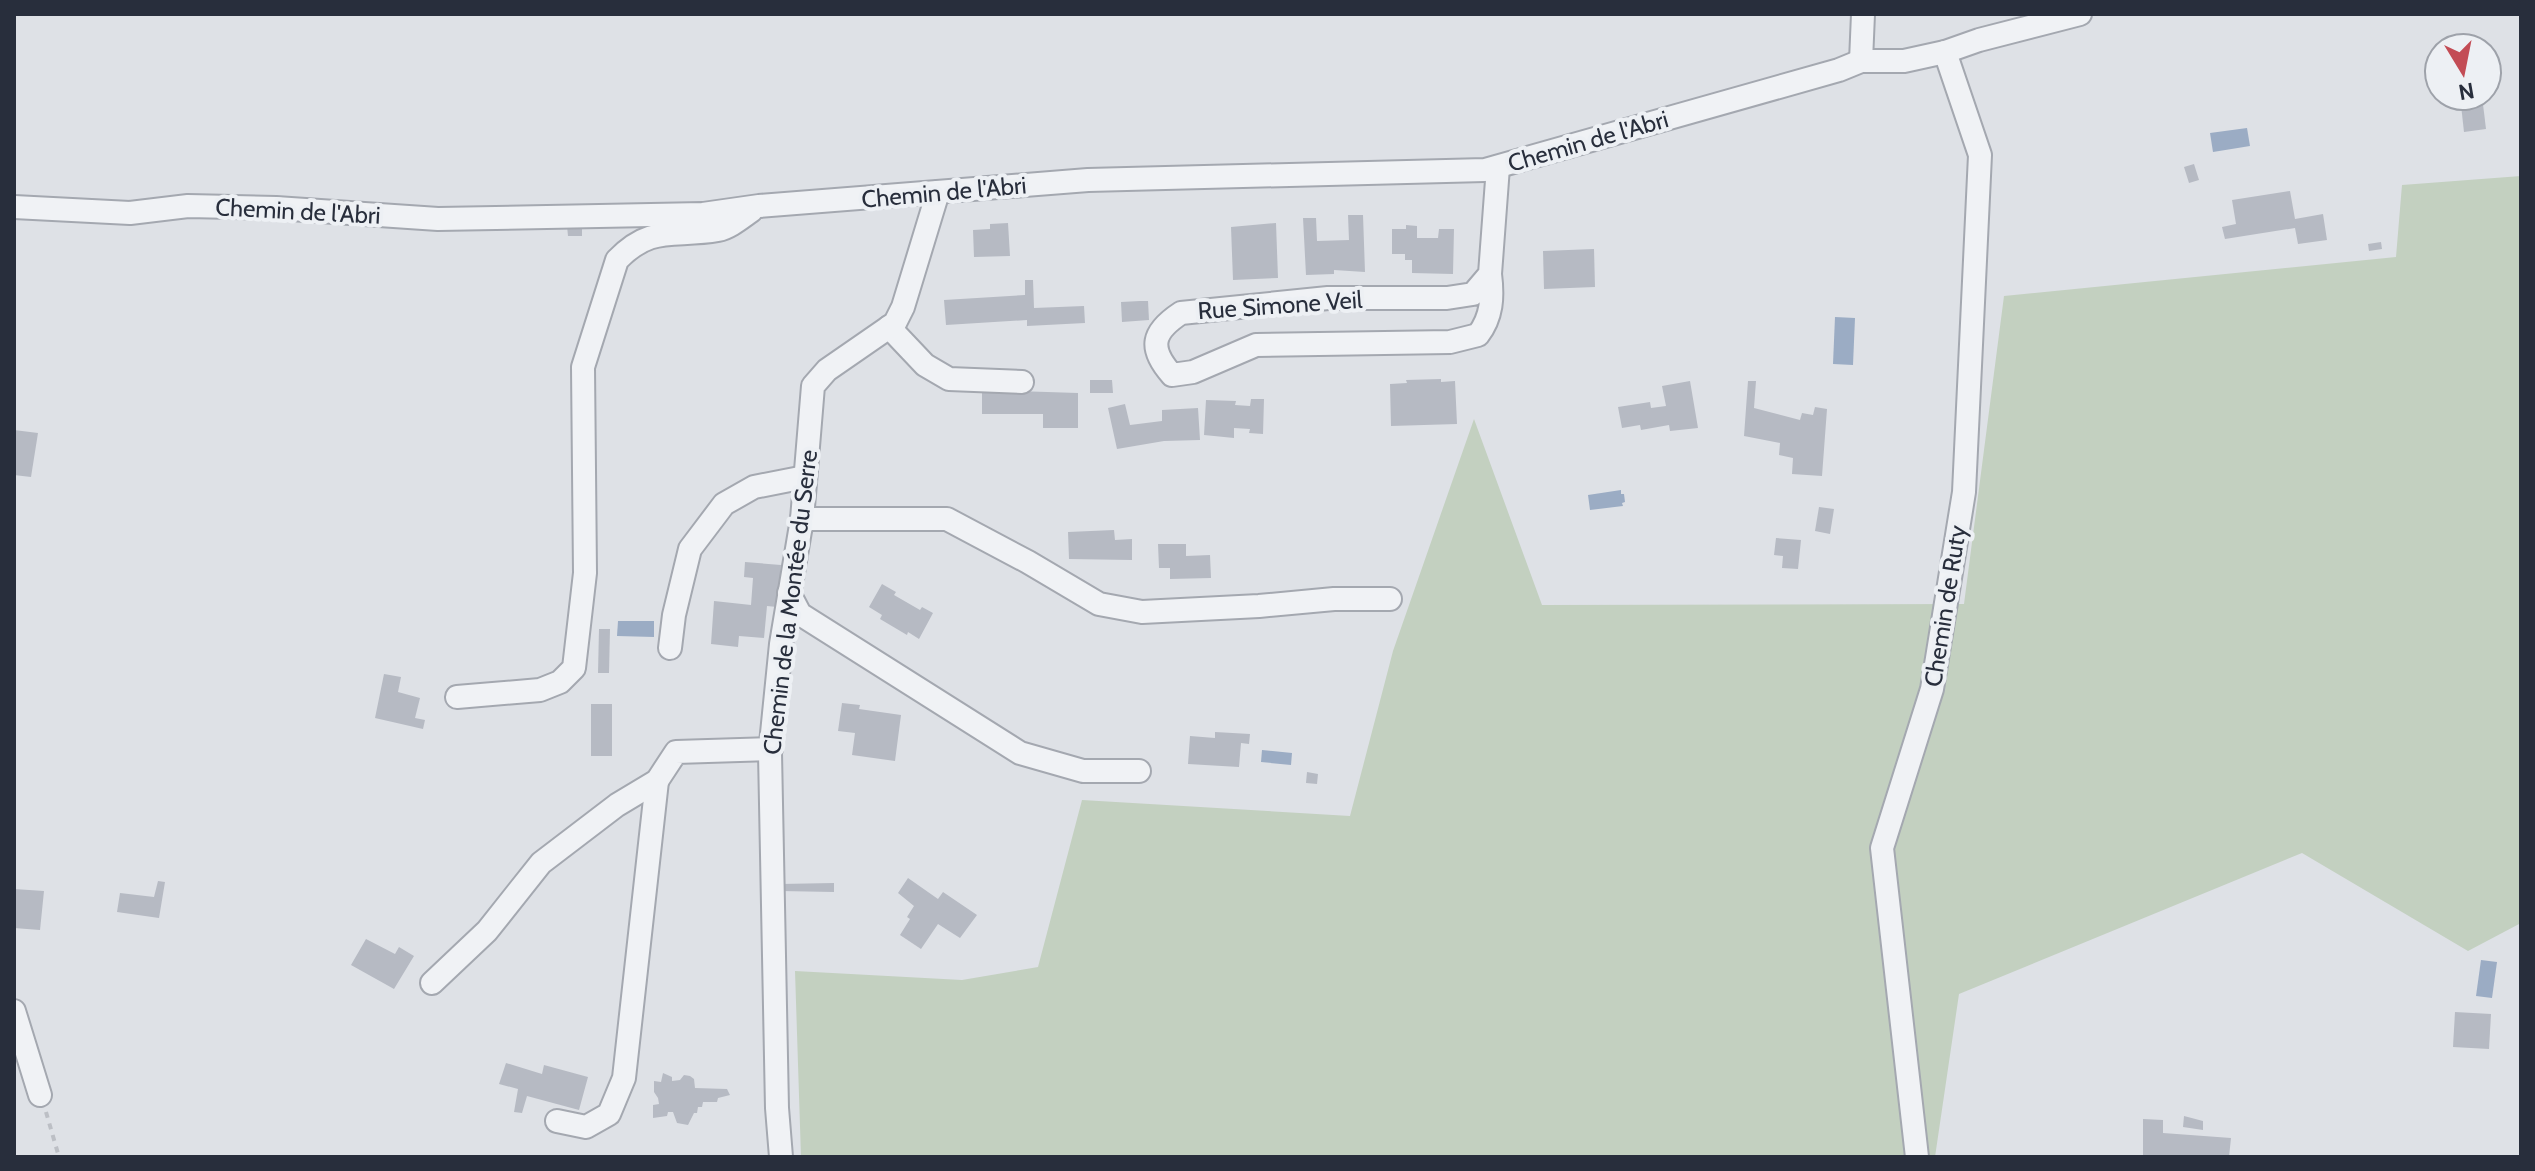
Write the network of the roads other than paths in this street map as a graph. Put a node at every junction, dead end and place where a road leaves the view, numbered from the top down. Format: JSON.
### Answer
{"nodes":[{"id":1,"x":1863,"y":14,"type":"edge"},
{"id":2,"x":2080,"y":14,"type":"edge"},
{"id":3,"x":1945,"y":52,"type":"junction"},
{"id":4,"x":1861,"y":61,"type":"junction"},
{"id":5,"x":1498,"y":167,"type":"junction"},
{"id":6,"x":938,"y":192,"type":"junction"},
{"id":7,"x":759,"y":206,"type":"junction"},
{"id":8,"x":14,"y":207,"type":"edge"},
{"id":9,"x":1490,"y":274,"type":"junction"},
{"id":10,"x":889,"y":327,"type":"junction"},
{"id":11,"x":1022,"y":382,"type":"dead end"},
{"id":12,"x":805,"y":477,"type":"junction"},
{"id":13,"x":802,"y":519,"type":"junction"},
{"id":14,"x":789,"y":593,"type":"junction"},
{"id":15,"x":1390,"y":599,"type":"dead end"},
{"id":16,"x":670,"y":648,"type":"dead end"},
{"id":17,"x":457,"y":697,"type":"dead end"},
{"id":18,"x":771,"y":749,"type":"junction"},
{"id":19,"x":1139,"y":771,"type":"dead end"},
{"id":20,"x":657,"y":781,"type":"junction"},
{"id":21,"x":432,"y":983,"type":"dead end"},
{"id":22,"x":14,"y":1011,"type":"edge"},
{"id":23,"x":40,"y":1095,"type":"road end"},
{"id":24,"x":557,"y":1121,"type":"dead end"},
{"id":25,"x":781,"y":1157,"type":"edge"},
{"id":26,"x":1917,"y":1157,"type":"edge"}],
"edges":[{"from":1,"to":4,"type":"street"},
{"from":2,"to":3,"type":"street","name":"Chemin de l'Abri"},
{"from":3,"to":4,"type":"street","name":"Chemin de l'Abri"},
{"from":3,"to":26,"type":"street","name":"Chemin de Ruty"},
{"from":4,"to":5,"type":"street","name":"Chemin de l'Abri"},
{"from":5,"to":6,"type":"street","name":"Chemin de l'Abri"},
{"from":5,"to":9,"type":"street","name":"Rue Simone Veil"},
{"from":6,"to":7,"type":"street","name":"Chemin de l'Abri"},
{"from":6,"to":10,"type":"street","name":"Chemin de la Montée du Serre"},
{"from":7,"to":8,"type":"street","name":"Chemin de l'Abri"},
{"from":7,"to":17,"type":"street"},
{"from":9,"to":9,"type":"street","name":"Rue Simone Veil"},
{"from":10,"to":11,"type":"street"},
{"from":10,"to":12,"type":"street","name":"Chemin de la Montée du Serre"},
{"from":12,"to":13,"type":"street","name":"Chemin de la Montée du Serre"},
{"from":12,"to":16,"type":"street"},
{"from":13,"to":14,"type":"street","name":"Chemin de la Montée du Serre"},
{"from":13,"to":15,"type":"street"},
{"from":14,"to":18,"type":"street","name":"Chemin de la Montée du Serre"},
{"from":14,"to":19,"type":"street"},
{"from":18,"to":20,"type":"street"},
{"from":18,"to":25,"type":"street","name":"Chemin de la Montée du Serre"},
{"from":20,"to":21,"type":"street"},
{"from":20,"to":24,"type":"street"},
{"from":22,"to":23,"type":"street"}]}
